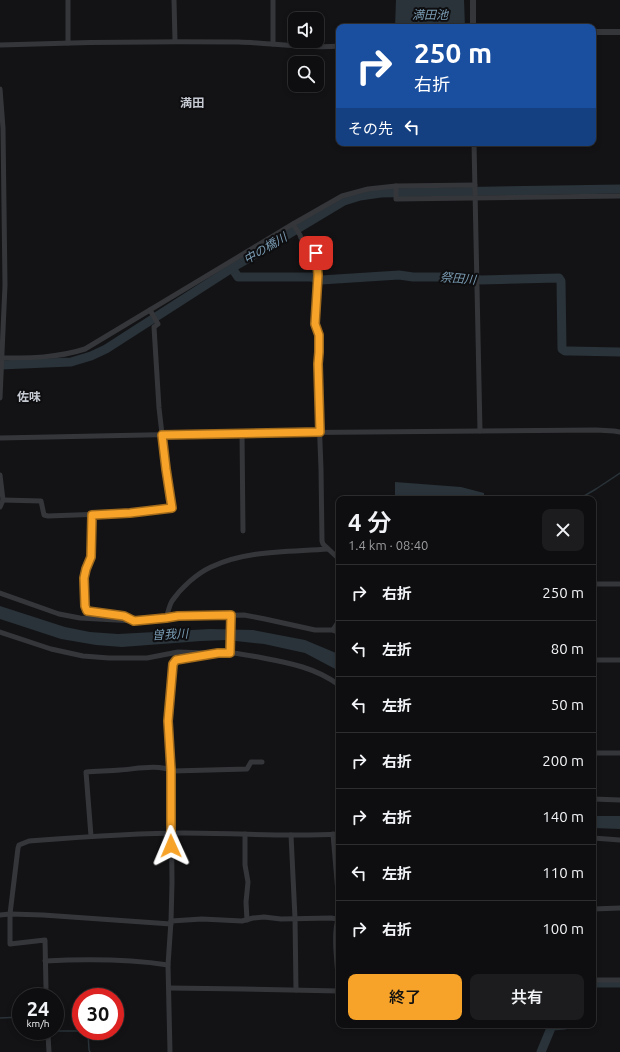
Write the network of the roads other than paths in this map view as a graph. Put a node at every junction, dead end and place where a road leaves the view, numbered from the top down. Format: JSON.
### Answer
{"nodes":[{"id":1,"x":68,"y":0,"type":"edge"},
{"id":2,"x":174,"y":0,"type":"edge"},
{"id":3,"x":273,"y":0,"type":"edge"},
{"id":4,"x":473,"y":0,"type":"edge"},
{"id":5,"x":473,"y":24,"type":"edge"},
{"id":6,"x":596,"y":32,"type":"edge"},
{"id":7,"x":620,"y":32,"type":"edge"},
{"id":8,"x":175,"y":41,"type":"junction"},
{"id":9,"x":68,"y":43,"type":"junction"},
{"id":10,"x":273,"y":44,"type":"junction"},
{"id":11,"x":0,"y":45,"type":"edge"},
{"id":12,"x":336,"y":46,"type":"edge"},
{"id":13,"x":0,"y":89,"type":"edge"},
{"id":14,"x":1,"y":128,"type":"edge"},
{"id":15,"x":474,"y":146,"type":"edge"},
{"id":16,"x":475,"y":186,"type":"junction"},
{"id":17,"x":396,"y":187,"type":"junction"},
{"id":18,"x":620,"y":196,"type":"edge"},
{"id":19,"x":475,"y":197,"type":"junction"},
{"id":20,"x":294,"y":224,"type":"junction"},
{"id":21,"x":3,"y":285,"type":"edge"},
{"id":22,"x":150,"y":311,"type":"junction"},
{"id":23,"x":1,"y":358,"type":"junction"},
{"id":24,"x":0,"y":373,"type":"edge"},
{"id":25,"x":0,"y":398,"type":"edge"},
{"id":26,"x":480,"y":431,"type":"junction"},
{"id":27,"x":320,"y":432,"type":"junction"},
{"id":28,"x":620,"y":432,"type":"edge"},
{"id":29,"x":242,"y":433,"type":"junction"},
{"id":30,"x":162,"y":435,"type":"junction"},
{"id":31,"x":0,"y":438,"type":"edge"},
{"id":32,"x":0,"y":475,"type":"edge"},
{"id":33,"x":2,"y":500,"type":"junction"},
{"id":34,"x":0,"y":507,"type":"edge"},
{"id":35,"x":92,"y":515,"type":"junction"},
{"id":36,"x":243,"y":531,"type":"dead end"},
{"id":37,"x":328,"y":549,"type":"junction"},
{"id":38,"x":336,"y":556,"type":"edge"},
{"id":39,"x":596,"y":584,"type":"edge"},
{"id":40,"x":620,"y":584,"type":"edge"},
{"id":41,"x":0,"y":593,"type":"edge"},
{"id":42,"x":231,"y":617,"type":"junction"},
{"id":43,"x":166,"y":618,"type":"junction"},
{"id":44,"x":134,"y":621,"type":"junction"},
{"id":45,"x":336,"y":626,"type":"edge"},
{"id":46,"x":333,"y":630,"type":"junction"},
{"id":47,"x":0,"y":632,"type":"edge"},
{"id":48,"x":336,"y":632,"type":"edge"},
{"id":49,"x":231,"y":651,"type":"junction"},
{"id":50,"x":218,"y":653,"type":"junction"},
{"id":51,"x":596,"y":660,"type":"edge"},
{"id":52,"x":620,"y":660,"type":"edge"},
{"id":53,"x":336,"y":683,"type":"edge"},
{"id":54,"x":596,"y":753,"type":"edge"},
{"id":55,"x":620,"y":753,"type":"edge"},
{"id":56,"x":262,"y":762,"type":"dead end"},
{"id":57,"x":171,"y":770,"type":"junction"},
{"id":58,"x":596,"y":799,"type":"edge"},
{"id":59,"x":620,"y":800,"type":"edge"},
{"id":60,"x":171,"y":834,"type":"junction"},
{"id":61,"x":245,"y":834,"type":"junction"},
{"id":62,"x":333,"y":834,"type":"joint"},
{"id":63,"x":292,"y":835,"type":"junction"},
{"id":64,"x":91,"y":836,"type":"junction"},
{"id":65,"x":596,"y":838,"type":"edge"},
{"id":66,"x":620,"y":840,"type":"edge"},
{"id":67,"x":336,"y":869,"type":"edge"},
{"id":68,"x":620,"y":908,"type":"edge"},
{"id":69,"x":596,"y":909,"type":"edge"},
{"id":70,"x":10,"y":914,"type":"junction"},
{"id":71,"x":0,"y":915,"type":"edge"},
{"id":72,"x":336,"y":917,"type":"edge"},
{"id":73,"x":295,"y":918,"type":"junction"},
{"id":74,"x":247,"y":920,"type":"junction"},
{"id":75,"x":171,"y":922,"type":"junction"},
{"id":76,"x":45,"y":961,"type":"junction"},
{"id":77,"x":168,"y":965,"type":"junction"},
{"id":78,"x":596,"y":980,"type":"edge"},
{"id":79,"x":620,"y":980,"type":"edge"},
{"id":80,"x":46,"y":988,"type":"edge"},
{"id":81,"x":169,"y":988,"type":"junction"},
{"id":82,"x":296,"y":990,"type":"junction"},
{"id":83,"x":336,"y":991,"type":"edge"},
{"id":84,"x":48,"y":1040,"type":"edge"},
{"id":85,"x":49,"y":1052,"type":"edge"},
{"id":86,"x":170,"y":1052,"type":"edge"}],
"edges":[{"from":1,"to":9,"type":"street"},
{"from":2,"to":8,"type":"street"},
{"from":3,"to":10,"type":"street"},
{"from":4,"to":5,"type":"street"},
{"from":6,"to":7,"type":"street"},
{"from":8,"to":9,"type":"street"},
{"from":8,"to":10,"type":"street"},
{"from":9,"to":11,"type":"street"},
{"from":10,"to":12,"type":"street"},
{"from":13,"to":14,"type":"street"},
{"from":14,"to":21,"type":"street"},
{"from":15,"to":16,"type":"street"},
{"from":16,"to":17,"type":"street"},
{"from":16,"to":19,"type":"street"},
{"from":17,"to":19,"type":"street"},
{"from":17,"to":20,"type":"street"},
{"from":18,"to":19,"type":"street"},
{"from":19,"to":26,"type":"street"},
{"from":20,"to":22,"type":"street"},
{"from":20,"to":27,"type":"street"},
{"from":21,"to":23,"type":"street"},
{"from":22,"to":23,"type":"street"},
{"from":22,"to":30,"type":"street"},
{"from":23,"to":24,"type":"street"},
{"from":24,"to":25,"type":"street"},
{"from":26,"to":27,"type":"street"},
{"from":26,"to":28,"type":"street"},
{"from":27,"to":29,"type":"street"},
{"from":27,"to":37,"type":"street"},
{"from":29,"to":30,"type":"street"},
{"from":29,"to":36,"type":"street"},
{"from":30,"to":31,"type":"street"},
{"from":30,"to":35,"type":"street"},
{"from":32,"to":33,"type":"street"},
{"from":33,"to":34,"type":"street"},
{"from":33,"to":35,"type":"street"},
{"from":35,"to":44,"type":"street"},
{"from":37,"to":38,"type":"street"},
{"from":37,"to":43,"type":"street"},
{"from":39,"to":40,"type":"street"},
{"from":41,"to":44,"type":"street"},
{"from":42,"to":43,"type":"street"},
{"from":42,"to":46,"type":"street"},
{"from":42,"to":49,"type":"street"},
{"from":43,"to":44,"type":"street"},
{"from":45,"to":46,"type":"street"},
{"from":46,"to":48,"type":"street"},
{"from":47,"to":50,"type":"street"},
{"from":49,"to":50,"type":"street"},
{"from":49,"to":53,"type":"street"},
{"from":50,"to":57,"type":"street"},
{"from":51,"to":52,"type":"street"},
{"from":54,"to":55,"type":"street"},
{"from":56,"to":57,"type":"street"},
{"from":57,"to":60,"type":"street"},
{"from":57,"to":64,"type":"street"},
{"from":58,"to":59,"type":"street"},
{"from":60,"to":61,"type":"street"},
{"from":60,"to":64,"type":"street"},
{"from":60,"to":75,"type":"street"},
{"from":61,"to":63,"type":"street"},
{"from":61,"to":74,"type":"street"},
{"from":62,"to":63,"type":"street"},
{"from":62,"to":67,"type":"street"},
{"from":63,"to":73,"type":"street"},
{"from":64,"to":70,"type":"street"},
{"from":65,"to":66,"type":"street"},
{"from":68,"to":69,"type":"street"},
{"from":70,"to":71,"type":"street"},
{"from":70,"to":75,"type":"street"},
{"from":70,"to":76,"type":"street"},
{"from":72,"to":73,"type":"street"},
{"from":73,"to":74,"type":"street"},
{"from":73,"to":82,"type":"street"},
{"from":74,"to":75,"type":"street"},
{"from":75,"to":77,"type":"street"},
{"from":76,"to":77,"type":"street"},
{"from":76,"to":80,"type":"street"},
{"from":77,"to":81,"type":"street"},
{"from":78,"to":79,"type":"street"},
{"from":81,"to":82,"type":"street"},
{"from":81,"to":86,"type":"street"},
{"from":82,"to":83,"type":"street"},
{"from":84,"to":85,"type":"street"}]}
